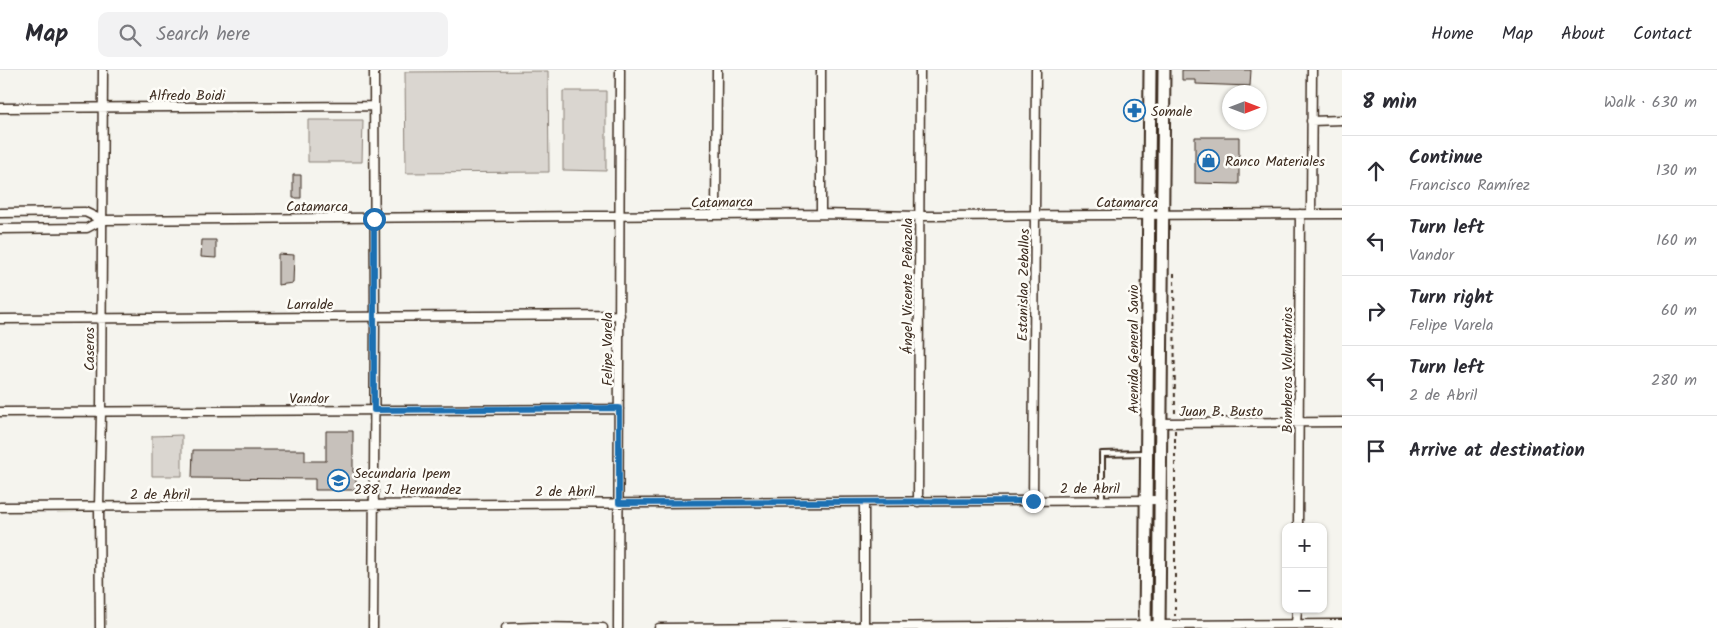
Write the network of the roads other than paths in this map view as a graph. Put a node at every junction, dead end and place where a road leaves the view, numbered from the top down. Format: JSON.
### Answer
{"nodes":[{"id":1,"x":102,"y":70,"type":"edge"},
{"id":2,"x":374,"y":70,"type":"edge"},
{"id":3,"x":620,"y":70,"type":"edge"},
{"id":4,"x":716,"y":70,"type":"edge"},
{"id":5,"x":821,"y":70,"type":"edge"},
{"id":6,"x":920,"y":70,"type":"edge"},
{"id":7,"x":1036,"y":70,"type":"edge"},
{"id":8,"x":1150,"y":70,"type":"edge"},
{"id":9,"x":1164,"y":70,"type":"edge"},
{"id":10,"x":1312,"y":70,"type":"edge"},
{"id":11,"x":374,"y":106,"type":"junction"},
{"id":12,"x":0,"y":108,"type":"edge"},
{"id":13,"x":102,"y":108,"type":"junction"},
{"id":14,"x":1311,"y":120,"type":"junction"},
{"id":15,"x":1342,"y":120,"type":"edge"},
{"id":16,"x":0,"y":213,"type":"edge"},
{"id":17,"x":716,"y":214,"type":"junction"},
{"id":18,"x":821,"y":214,"type":"junction"},
{"id":19,"x":1036,"y":214,"type":"junction"},
{"id":20,"x":1149,"y":214,"type":"junction"},
{"id":21,"x":1163,"y":214,"type":"junction"},
{"id":22,"x":1300,"y":214,"type":"junction"},
{"id":23,"x":1311,"y":214,"type":"junction"},
{"id":24,"x":1342,"y":214,"type":"edge"},
{"id":25,"x":620,"y":216,"type":"junction"},
{"id":26,"x":920,"y":216,"type":"junction"},
{"id":27,"x":374,"y":219,"type":"junction"},
{"id":28,"x":102,"y":220,"type":"junction"},
{"id":29,"x":0,"y":229,"type":"edge"},
{"id":30,"x":620,"y":315,"type":"junction"},
{"id":31,"x":375,"y":317,"type":"junction"},
{"id":32,"x":102,"y":318,"type":"junction"},
{"id":33,"x":0,"y":319,"type":"edge"},
{"id":34,"x":619,"y":408,"type":"junction"},
{"id":35,"x":374,"y":410,"type":"junction"},
{"id":36,"x":0,"y":412,"type":"edge"},
{"id":37,"x":101,"y":412,"type":"junction"},
{"id":38,"x":1342,"y":422,"type":"edge"},
{"id":39,"x":1161,"y":423,"type":"junction"},
{"id":40,"x":1299,"y":423,"type":"junction"},
{"id":41,"x":1148,"y":453,"type":"junction"},
{"id":42,"x":1102,"y":500,"type":"junction"},
{"id":43,"x":1147,"y":500,"type":"junction"},
{"id":44,"x":1160,"y":500,"type":"junction"},
{"id":45,"x":1033,"y":501,"type":"junction"},
{"id":46,"x":864,"y":502,"type":"junction"},
{"id":47,"x":918,"y":502,"type":"junction"},
{"id":48,"x":619,"y":503,"type":"junction"},
{"id":49,"x":374,"y":505,"type":"junction"},
{"id":50,"x":99,"y":506,"type":"junction"},
{"id":51,"x":0,"y":507,"type":"edge"},
{"id":52,"x":1298,"y":523,"type":"edge"},
{"id":53,"x":1297,"y":613,"type":"edge"},
{"id":54,"x":1296,"y":624,"type":"junction"},
{"id":55,"x":1342,"y":624,"type":"edge"},
{"id":56,"x":1145,"y":626,"type":"edge"},
{"id":57,"x":864,"y":627,"type":"edge"},
{"id":58,"x":1159,"y":627,"type":"edge"},
{"id":59,"x":100,"y":628,"type":"edge"},
{"id":60,"x":373,"y":628,"type":"edge"},
{"id":61,"x":506,"y":628,"type":"edge"},
{"id":62,"x":604,"y":628,"type":"edge"},
{"id":63,"x":618,"y":628,"type":"edge"},
{"id":64,"x":659,"y":628,"type":"edge"}],
"edges":[{"from":1,"to":13,"type":"street","name":"Caseros"},
{"from":2,"to":11,"type":"street"},
{"from":3,"to":25,"type":"street","name":"Felipe Varela"},
{"from":4,"to":17,"type":"street"},
{"from":5,"to":18,"type":"street"},
{"from":6,"to":26,"type":"street","name":"Ángel Vicente Peñazola"},
{"from":7,"to":19,"type":"street","name":"Estanislao Zeballos"},
{"from":8,"to":20,"type":"main road","name":"Avenida General Savio"},
{"from":9,"to":21,"type":"main road","name":"Avenida General Savio"},
{"from":10,"to":14,"type":"street"},
{"from":11,"to":13,"type":"street","name":"Alfredo Boidi"},
{"from":11,"to":27,"type":"street"},
{"from":12,"to":13,"type":"street","name":"Alfredo Boidi"},
{"from":13,"to":28,"type":"street","name":"Caseros"},
{"from":14,"to":15,"type":"street"},
{"from":14,"to":23,"type":"street"},
{"from":16,"to":28,"type":"street","name":"Catamarca"},
{"from":17,"to":18,"type":"street","name":"Catamarca"},
{"from":17,"to":25,"type":"street","name":"Catamarca"},
{"from":18,"to":26,"type":"street","name":"Catamarca"},
{"from":19,"to":20,"type":"street","name":"Catamarca"},
{"from":19,"to":26,"type":"street","name":"Catamarca"},
{"from":19,"to":45,"type":"street","name":"Estanislao Zeballos"},
{"from":20,"to":21,"type":"street","name":"Catamarca"},
{"from":20,"to":41,"type":"main road","name":"Avenida General Savio"},
{"from":21,"to":22,"type":"street","name":"Catamarca"},
{"from":21,"to":39,"type":"main road","name":"Avenida General Savio"},
{"from":22,"to":23,"type":"street","name":"Catamarca"},
{"from":22,"to":40,"type":"street","name":"Bomberos Voluntarios"},
{"from":23,"to":24,"type":"street","name":"Catamarca"},
{"from":25,"to":27,"type":"street","name":"Catamarca"},
{"from":25,"to":30,"type":"street","name":"Felipe Varela"},
{"from":26,"to":47,"type":"street","name":"Ángel Vicente Peñazola"},
{"from":27,"to":28,"type":"street","name":"Catamarca"},
{"from":27,"to":31,"type":"street"},
{"from":28,"to":29,"type":"street","name":"Catamarca"},
{"from":28,"to":32,"type":"street","name":"Caseros"},
{"from":30,"to":31,"type":"street","name":"Larralde"},
{"from":30,"to":34,"type":"street","name":"Felipe Varela"},
{"from":31,"to":32,"type":"street","name":"Larralde"},
{"from":31,"to":35,"type":"street"},
{"from":32,"to":33,"type":"street","name":"Larralde"},
{"from":32,"to":37,"type":"street","name":"Caseros"},
{"from":34,"to":35,"type":"street","name":"Vandor"},
{"from":34,"to":48,"type":"street","name":"Felipe Varela"},
{"from":35,"to":37,"type":"street","name":"Vandor"},
{"from":35,"to":49,"type":"street"},
{"from":36,"to":37,"type":"street","name":"Vandor"},
{"from":37,"to":50,"type":"street","name":"Caseros"},
{"from":38,"to":40,"type":"street","name":"Juan B. Busto"},
{"from":39,"to":40,"type":"street","name":"Juan B. Busto"},
{"from":39,"to":44,"type":"main road","name":"Avenida General Savio"},
{"from":40,"to":52,"type":"street","name":"Bomberos Voluntarios"},
{"from":41,"to":42,"type":"lane"},
{"from":41,"to":43,"type":"main road","name":"Avenida General Savio"},
{"from":42,"to":43,"type":"street","name":"2 de Abril"},
{"from":42,"to":45,"type":"street","name":"2 de Abril"},
{"from":43,"to":44,"type":"street","name":"2 de Abril"},
{"from":43,"to":56,"type":"main road","name":"Avenida General Savio"},
{"from":44,"to":58,"type":"main road","name":"Avenida General Savio"},
{"from":45,"to":47,"type":"street","name":"2 de Abril"},
{"from":46,"to":47,"type":"street","name":"2 de Abril"},
{"from":46,"to":48,"type":"street","name":"2 de Abril"},
{"from":46,"to":57,"type":"street"},
{"from":48,"to":49,"type":"street","name":"2 de Abril"},
{"from":48,"to":63,"type":"street","name":"Felipe Varela"},
{"from":49,"to":50,"type":"street","name":"2 de Abril"},
{"from":49,"to":60,"type":"street"},
{"from":50,"to":51,"type":"street","name":"2 de Abril"},
{"from":50,"to":59,"type":"street","name":"Caseros"},
{"from":53,"to":54,"type":"street"},
{"from":54,"to":55,"type":"street"},
{"from":54,"to":58,"type":"street"},
{"from":56,"to":57,"type":"street"},
{"from":56,"to":58,"type":"street"},
{"from":57,"to":64,"type":"street"},
{"from":61,"to":62,"type":"street"}]}
